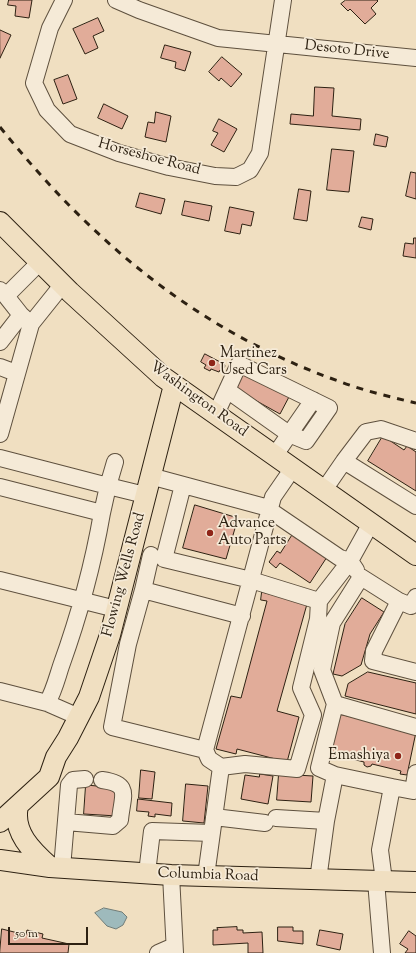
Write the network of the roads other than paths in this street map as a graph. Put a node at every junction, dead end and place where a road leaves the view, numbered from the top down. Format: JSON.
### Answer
{"nodes":[{"id":1,"x":64,"y":0,"type":"edge"},
{"id":2,"x":116,"y":0,"type":"edge"},
{"id":3,"x":282,"y":0,"type":"edge"},
{"id":4,"x":277,"y":44,"type":"junction"},
{"id":5,"x":416,"y":58,"type":"edge"},
{"id":6,"x":0,"y":222,"type":"edge"},
{"id":7,"x":40,"y":262,"type":"junction"},
{"id":8,"x":63,"y":284,"type":"junction"},
{"id":9,"x":3,"y":293,"type":"edge"},
{"id":10,"x":26,"y":320,"type":"junction"},
{"id":11,"x":0,"y":342,"type":"edge"},
{"id":12,"x":0,"y":367,"type":"edge"},
{"id":13,"x":16,"y":373,"type":"junction"},
{"id":14,"x":174,"y":385,"type":"junction"},
{"id":15,"x":227,"y":390,"type":"junction"},
{"id":16,"x":216,"y":414,"type":"junction"},
{"id":17,"x":0,"y":434,"type":"edge"},
{"id":18,"x":290,"y":434,"type":"junction"},
{"id":19,"x":416,"y":441,"type":"edge"},
{"id":20,"x":275,"y":455,"type":"junction"},
{"id":21,"x":0,"y":458,"type":"edge"},
{"id":22,"x":344,"y":461,"type":"junction"},
{"id":23,"x":115,"y":462,"type":"dead end"},
{"id":24,"x":293,"y":468,"type":"junction"},
{"id":25,"x":183,"y":485,"type":"junction"},
{"id":26,"x":108,"y":486,"type":"junction"},
{"id":27,"x":148,"y":486,"type":"junction"},
{"id":28,"x":0,"y":487,"type":"edge"},
{"id":29,"x":324,"y":490,"type":"junction"},
{"id":30,"x":416,"y":506,"type":"edge"},
{"id":31,"x":270,"y":511,"type":"junction"},
{"id":32,"x":102,"y":513,"type":"junction"},
{"id":33,"x":371,"y":523,"type":"junction"},
{"id":34,"x":131,"y":550,"type":"junction"},
{"id":35,"x":416,"y":555,"type":"edge"},
{"id":36,"x":157,"y":557,"type":"junction"},
{"id":37,"x":350,"y":561,"type":"junction"},
{"id":38,"x":361,"y":577,"type":"junction"},
{"id":39,"x":0,"y":580,"type":"edge"},
{"id":40,"x":251,"y":580,"type":"junction"},
{"id":41,"x":143,"y":590,"type":"junction"},
{"id":42,"x":82,"y":600,"type":"junction"},
{"id":43,"x":319,"y":601,"type":"junction"},
{"id":44,"x":410,"y":603,"type":"edge"},
{"id":45,"x":116,"y":609,"type":"junction"},
{"id":46,"x":242,"y":616,"type":"junction"},
{"id":47,"x":416,"y":672,"type":"edge"},
{"id":48,"x":0,"y":691,"type":"edge"},
{"id":49,"x":47,"y":703,"type":"junction"},
{"id":50,"x":335,"y":704,"type":"junction"},
{"id":51,"x":78,"y":718,"type":"junction"},
{"id":52,"x":416,"y":727,"type":"edge"},
{"id":53,"x":205,"y":750,"type":"junction"},
{"id":54,"x":221,"y":767,"type":"junction"},
{"id":55,"x":416,"y":773,"type":"edge"},
{"id":56,"x":335,"y":775,"type":"junction"},
{"id":57,"x":85,"y":779,"type":"dead end"},
{"id":58,"x":102,"y":780,"type":"dead end"},
{"id":59,"x":392,"y":787,"type":"junction"},
{"id":60,"x":9,"y":806,"type":"edge"},
{"id":61,"x":214,"y":817,"type":"junction"},
{"id":62,"x":326,"y":821,"type":"junction"},
{"id":63,"x":0,"y":822,"type":"edge"},
{"id":64,"x":66,"y":822,"type":"junction"},
{"id":65,"x":212,"y":833,"type":"junction"},
{"id":66,"x":0,"y":860,"type":"edge"},
{"id":67,"x":56,"y":868,"type":"junction"},
{"id":68,"x":147,"y":873,"type":"junction"},
{"id":69,"x":170,"y":875,"type":"junction"},
{"id":70,"x":206,"y":876,"type":"junction"},
{"id":71,"x":318,"y":880,"type":"junction"},
{"id":72,"x":380,"y":881,"type":"junction"},
{"id":73,"x":416,"y":882,"type":"edge"},
{"id":74,"x":174,"y":949,"type":"edge"},
{"id":75,"x":158,"y":953,"type":"edge"},
{"id":76,"x":382,"y":953,"type":"edge"}],
"edges":[{"from":1,"to":4,"type":"street","name":"Horseshoe Road"},
{"from":2,"to":4,"type":"street","name":"Desoto Drive"},
{"from":3,"to":4,"type":"street","name":"Horseshoe Road"},
{"from":4,"to":5,"type":"street","name":"Desoto Drive"},
{"from":6,"to":7,"type":"main road","name":"Washington Road"},
{"from":7,"to":8,"type":"main road","name":"Washington Road"},
{"from":7,"to":9,"type":"street"},
{"from":8,"to":10,"type":"street"},
{"from":8,"to":14,"type":"main road","name":"Washington Road"},
{"from":9,"to":10,"type":"street"},
{"from":10,"to":11,"type":"street"},
{"from":10,"to":13,"type":"street"},
{"from":12,"to":13,"type":"street"},
{"from":13,"to":17,"type":"street"},
{"from":14,"to":16,"type":"main road","name":"Washington Road"},
{"from":14,"to":27,"type":"main road","name":"Flowing Wells Road"},
{"from":15,"to":16,"type":"street"},
{"from":15,"to":18,"type":"street"},
{"from":15,"to":18,"type":"street"},
{"from":16,"to":20,"type":"main road","name":"Washington Road"},
{"from":18,"to":20,"type":"street"},
{"from":19,"to":22,"type":"street"},
{"from":20,"to":24,"type":"main road","name":"Washington Road"},
{"from":21,"to":26,"type":"street"},
{"from":22,"to":29,"type":"street"},
{"from":22,"to":30,"type":"street"},
{"from":23,"to":26,"type":"street"},
{"from":24,"to":29,"type":"main road","name":"Washington Road"},
{"from":24,"to":31,"type":"street"},
{"from":25,"to":27,"type":"street"},
{"from":25,"to":31,"type":"street"},
{"from":25,"to":36,"type":"street"},
{"from":26,"to":27,"type":"street"},
{"from":26,"to":32,"type":"street"},
{"from":27,"to":34,"type":"main road","name":"Flowing Wells Road"},
{"from":28,"to":32,"type":"street"},
{"from":29,"to":33,"type":"main road","name":"Washington Road"},
{"from":31,"to":37,"type":"street"},
{"from":31,"to":40,"type":"street"},
{"from":32,"to":42,"type":"street"},
{"from":33,"to":35,"type":"main road","name":"Washington Road"},
{"from":33,"to":37,"type":"street"},
{"from":34,"to":36,"type":"street"},
{"from":34,"to":45,"type":"main road","name":"Flowing Wells Road"},
{"from":36,"to":40,"type":"street"},
{"from":36,"to":41,"type":"street"},
{"from":37,"to":38,"type":"street"},
{"from":37,"to":43,"type":"street"},
{"from":38,"to":44,"type":"street"},
{"from":38,"to":50,"type":"street"},
{"from":39,"to":42,"type":"street"},
{"from":40,"to":43,"type":"street"},
{"from":40,"to":46,"type":"street"},
{"from":41,"to":46,"type":"street"},
{"from":41,"to":53,"type":"street"},
{"from":42,"to":45,"type":"street"},
{"from":42,"to":49,"type":"street"},
{"from":43,"to":54,"type":"street"},
{"from":44,"to":47,"type":"street"},
{"from":45,"to":51,"type":"main road","name":"Flowing Wells Road"},
{"from":46,"to":53,"type":"street"},
{"from":48,"to":49,"type":"street"},
{"from":49,"to":51,"type":"street"},
{"from":50,"to":52,"type":"street"},
{"from":50,"to":56,"type":"street"},
{"from":51,"to":60,"type":"main road","name":"Flowing Wells Road"},
{"from":53,"to":54,"type":"street"},
{"from":54,"to":61,"type":"street"},
{"from":55,"to":59,"type":"street"},
{"from":56,"to":59,"type":"street"},
{"from":56,"to":62,"type":"street"},
{"from":57,"to":64,"type":"street"},
{"from":58,"to":64,"type":"street"},
{"from":59,"to":72,"type":"street"},
{"from":60,"to":63,"type":"main road","name":"Flowing Wells Road"},
{"from":60,"to":67,"type":"main road"},
{"from":61,"to":62,"type":"street"},
{"from":61,"to":65,"type":"street"},
{"from":62,"to":71,"type":"street"},
{"from":64,"to":67,"type":"street"},
{"from":65,"to":68,"type":"street"},
{"from":65,"to":70,"type":"street"},
{"from":66,"to":67,"type":"main road","name":"Columbia Road"},
{"from":67,"to":68,"type":"main road","name":"Columbia Road"},
{"from":68,"to":69,"type":"main road","name":"Columbia Road"},
{"from":69,"to":70,"type":"main road","name":"Columbia Road"},
{"from":69,"to":74,"type":"street"},
{"from":70,"to":71,"type":"main road","name":"Columbia Road"},
{"from":71,"to":72,"type":"main road","name":"Columbia Road"},
{"from":72,"to":73,"type":"main road","name":"Columbia Road"},
{"from":72,"to":76,"type":"street"},
{"from":74,"to":75,"type":"street"}]}
